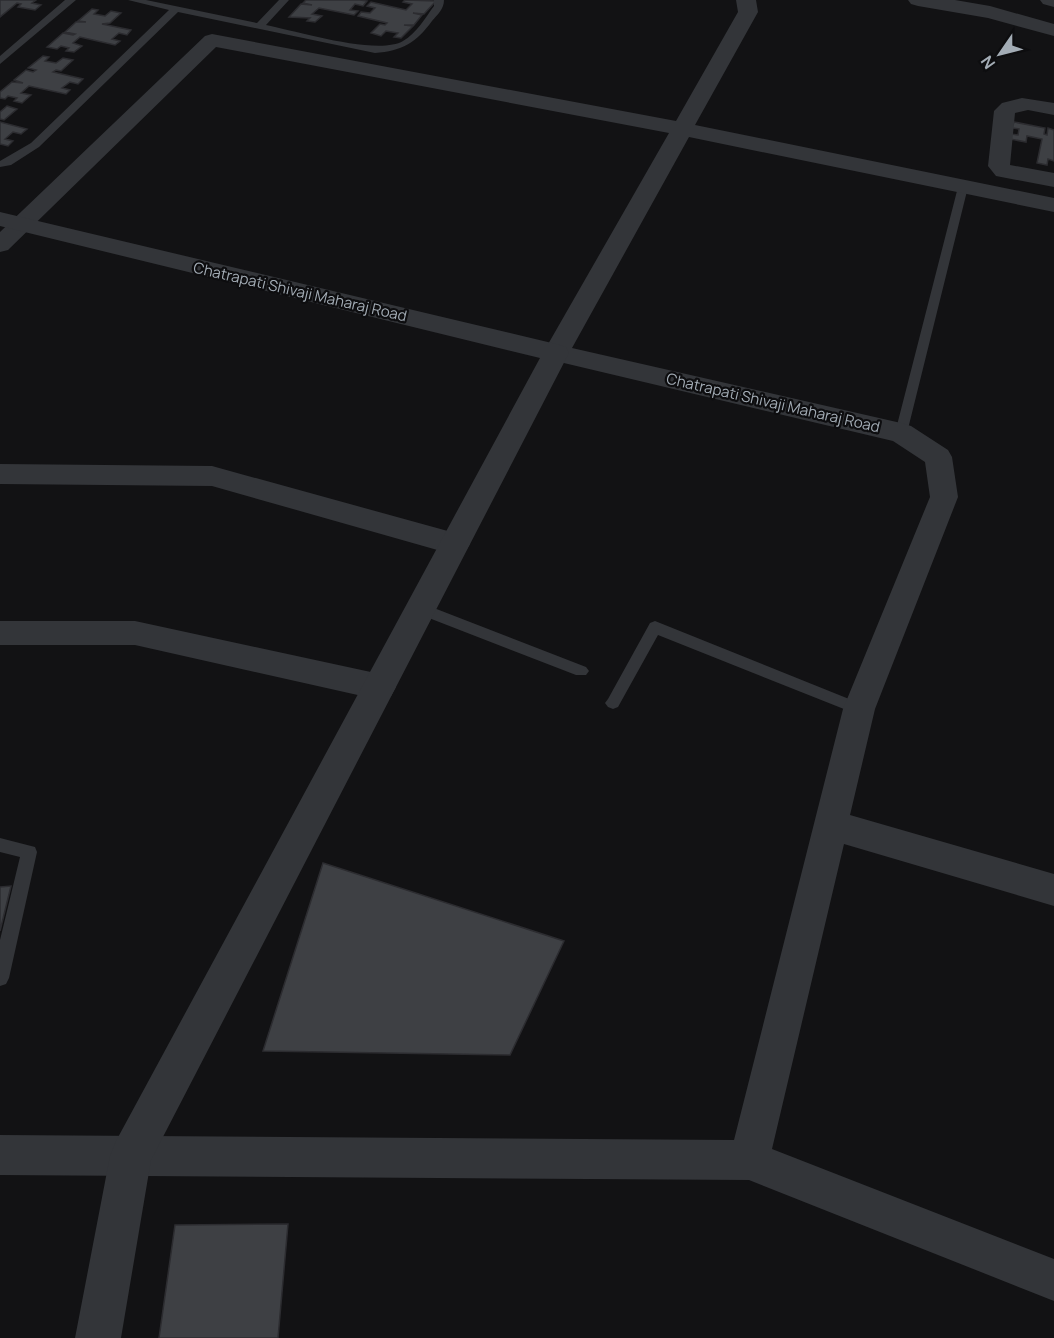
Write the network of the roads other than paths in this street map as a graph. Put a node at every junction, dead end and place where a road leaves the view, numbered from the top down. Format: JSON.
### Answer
{"nodes":[{"id":1,"x":71,"y":0,"type":"edge"},
{"id":2,"x":133,"y":0,"type":"edge"},
{"id":3,"x":284,"y":0,"type":"edge"},
{"id":4,"x":439,"y":0,"type":"edge"},
{"id":5,"x":746,"y":0,"type":"edge"},
{"id":6,"x":918,"y":0,"type":"edge"},
{"id":7,"x":177,"y":9,"type":"junction"},
{"id":8,"x":990,"y":12,"type":"junction"},
{"id":9,"x":1054,"y":22,"type":"edge"},
{"id":10,"x":259,"y":26,"type":"junction"},
{"id":11,"x":1054,"y":30,"type":"edge"},
{"id":12,"x":0,"y":61,"type":"edge"},
{"id":13,"x":1054,"y":110,"type":"edge"},
{"id":14,"x":682,"y":129,"type":"junction"},
{"id":15,"x":0,"y":164,"type":"edge"},
{"id":16,"x":1054,"y":180,"type":"edge"},
{"id":17,"x":963,"y":187,"type":"junction"},
{"id":18,"x":1054,"y":205,"type":"edge"},
{"id":19,"x":10,"y":222,"type":"edge"},
{"id":20,"x":0,"y":245,"type":"edge"},
{"id":21,"x":556,"y":353,"type":"junction"},
{"id":22,"x":902,"y":433,"type":"junction"},
{"id":23,"x":0,"y":474,"type":"edge"},
{"id":24,"x":455,"y":544,"type":"junction"},
{"id":25,"x":421,"y":609,"type":"junction"},
{"id":26,"x":0,"y":633,"type":"edge"},
{"id":27,"x":581,"y":671,"type":"dead end"},
{"id":28,"x":380,"y":687,"type":"junction"},
{"id":29,"x":614,"y":703,"type":"dead end"},
{"id":30,"x":859,"y":709,"type":"junction"},
{"id":31,"x":832,"y":825,"type":"junction"},
{"id":32,"x":0,"y":845,"type":"edge"},
{"id":33,"x":1054,"y":890,"type":"edge"},
{"id":34,"x":0,"y":978,"type":"edge"},
{"id":35,"x":0,"y":1155,"type":"edge"},
{"id":36,"x":131,"y":1156,"type":"junction"},
{"id":37,"x":749,"y":1160,"type":"junction"},
{"id":38,"x":1054,"y":1280,"type":"edge"},
{"id":39,"x":98,"y":1338,"type":"edge"}],
"edges":[{"from":1,"to":12,"type":"lane"},
{"from":2,"to":7,"type":"lane"},
{"from":3,"to":10,"type":"lane"},
{"from":4,"to":10,"type":"lane"},
{"from":5,"to":14,"type":"street"},
{"from":6,"to":8,"type":"street"},
{"from":7,"to":10,"type":"lane"},
{"from":7,"to":15,"type":"lane"},
{"from":8,"to":9,"type":"street"},
{"from":8,"to":11,"type":"street"},
{"from":13,"to":16,"type":"street"},
{"from":14,"to":17,"type":"street"},
{"from":14,"to":19,"type":"street"},
{"from":14,"to":21,"type":"street"},
{"from":17,"to":18,"type":"street"},
{"from":17,"to":22,"type":"lane"},
{"from":19,"to":20,"type":"street"},
{"from":19,"to":21,"type":"street","name":"Chatrapati Shivaji Maharaj Road"},
{"from":21,"to":22,"type":"street","name":"Chatrapati Shivaji Maharaj Road"},
{"from":21,"to":24,"type":"street"},
{"from":22,"to":30,"type":"street","name":"Chatrapati Shivaji Maharaj Road"},
{"from":23,"to":24,"type":"street"},
{"from":24,"to":25,"type":"street"},
{"from":25,"to":27,"type":"lane"},
{"from":25,"to":28,"type":"street"},
{"from":26,"to":28,"type":"street"},
{"from":28,"to":36,"type":"street"},
{"from":29,"to":30,"type":"lane"},
{"from":30,"to":31,"type":"street","name":"Chatrapati Shivaji Maharaj Road"},
{"from":31,"to":33,"type":"street"},
{"from":31,"to":37,"type":"street","name":"Chatrapati Shivaji Maharaj Road"},
{"from":32,"to":34,"type":"lane"},
{"from":35,"to":36,"type":"street"},
{"from":36,"to":37,"type":"street"},
{"from":36,"to":39,"type":"street"},
{"from":37,"to":38,"type":"street"}]}
